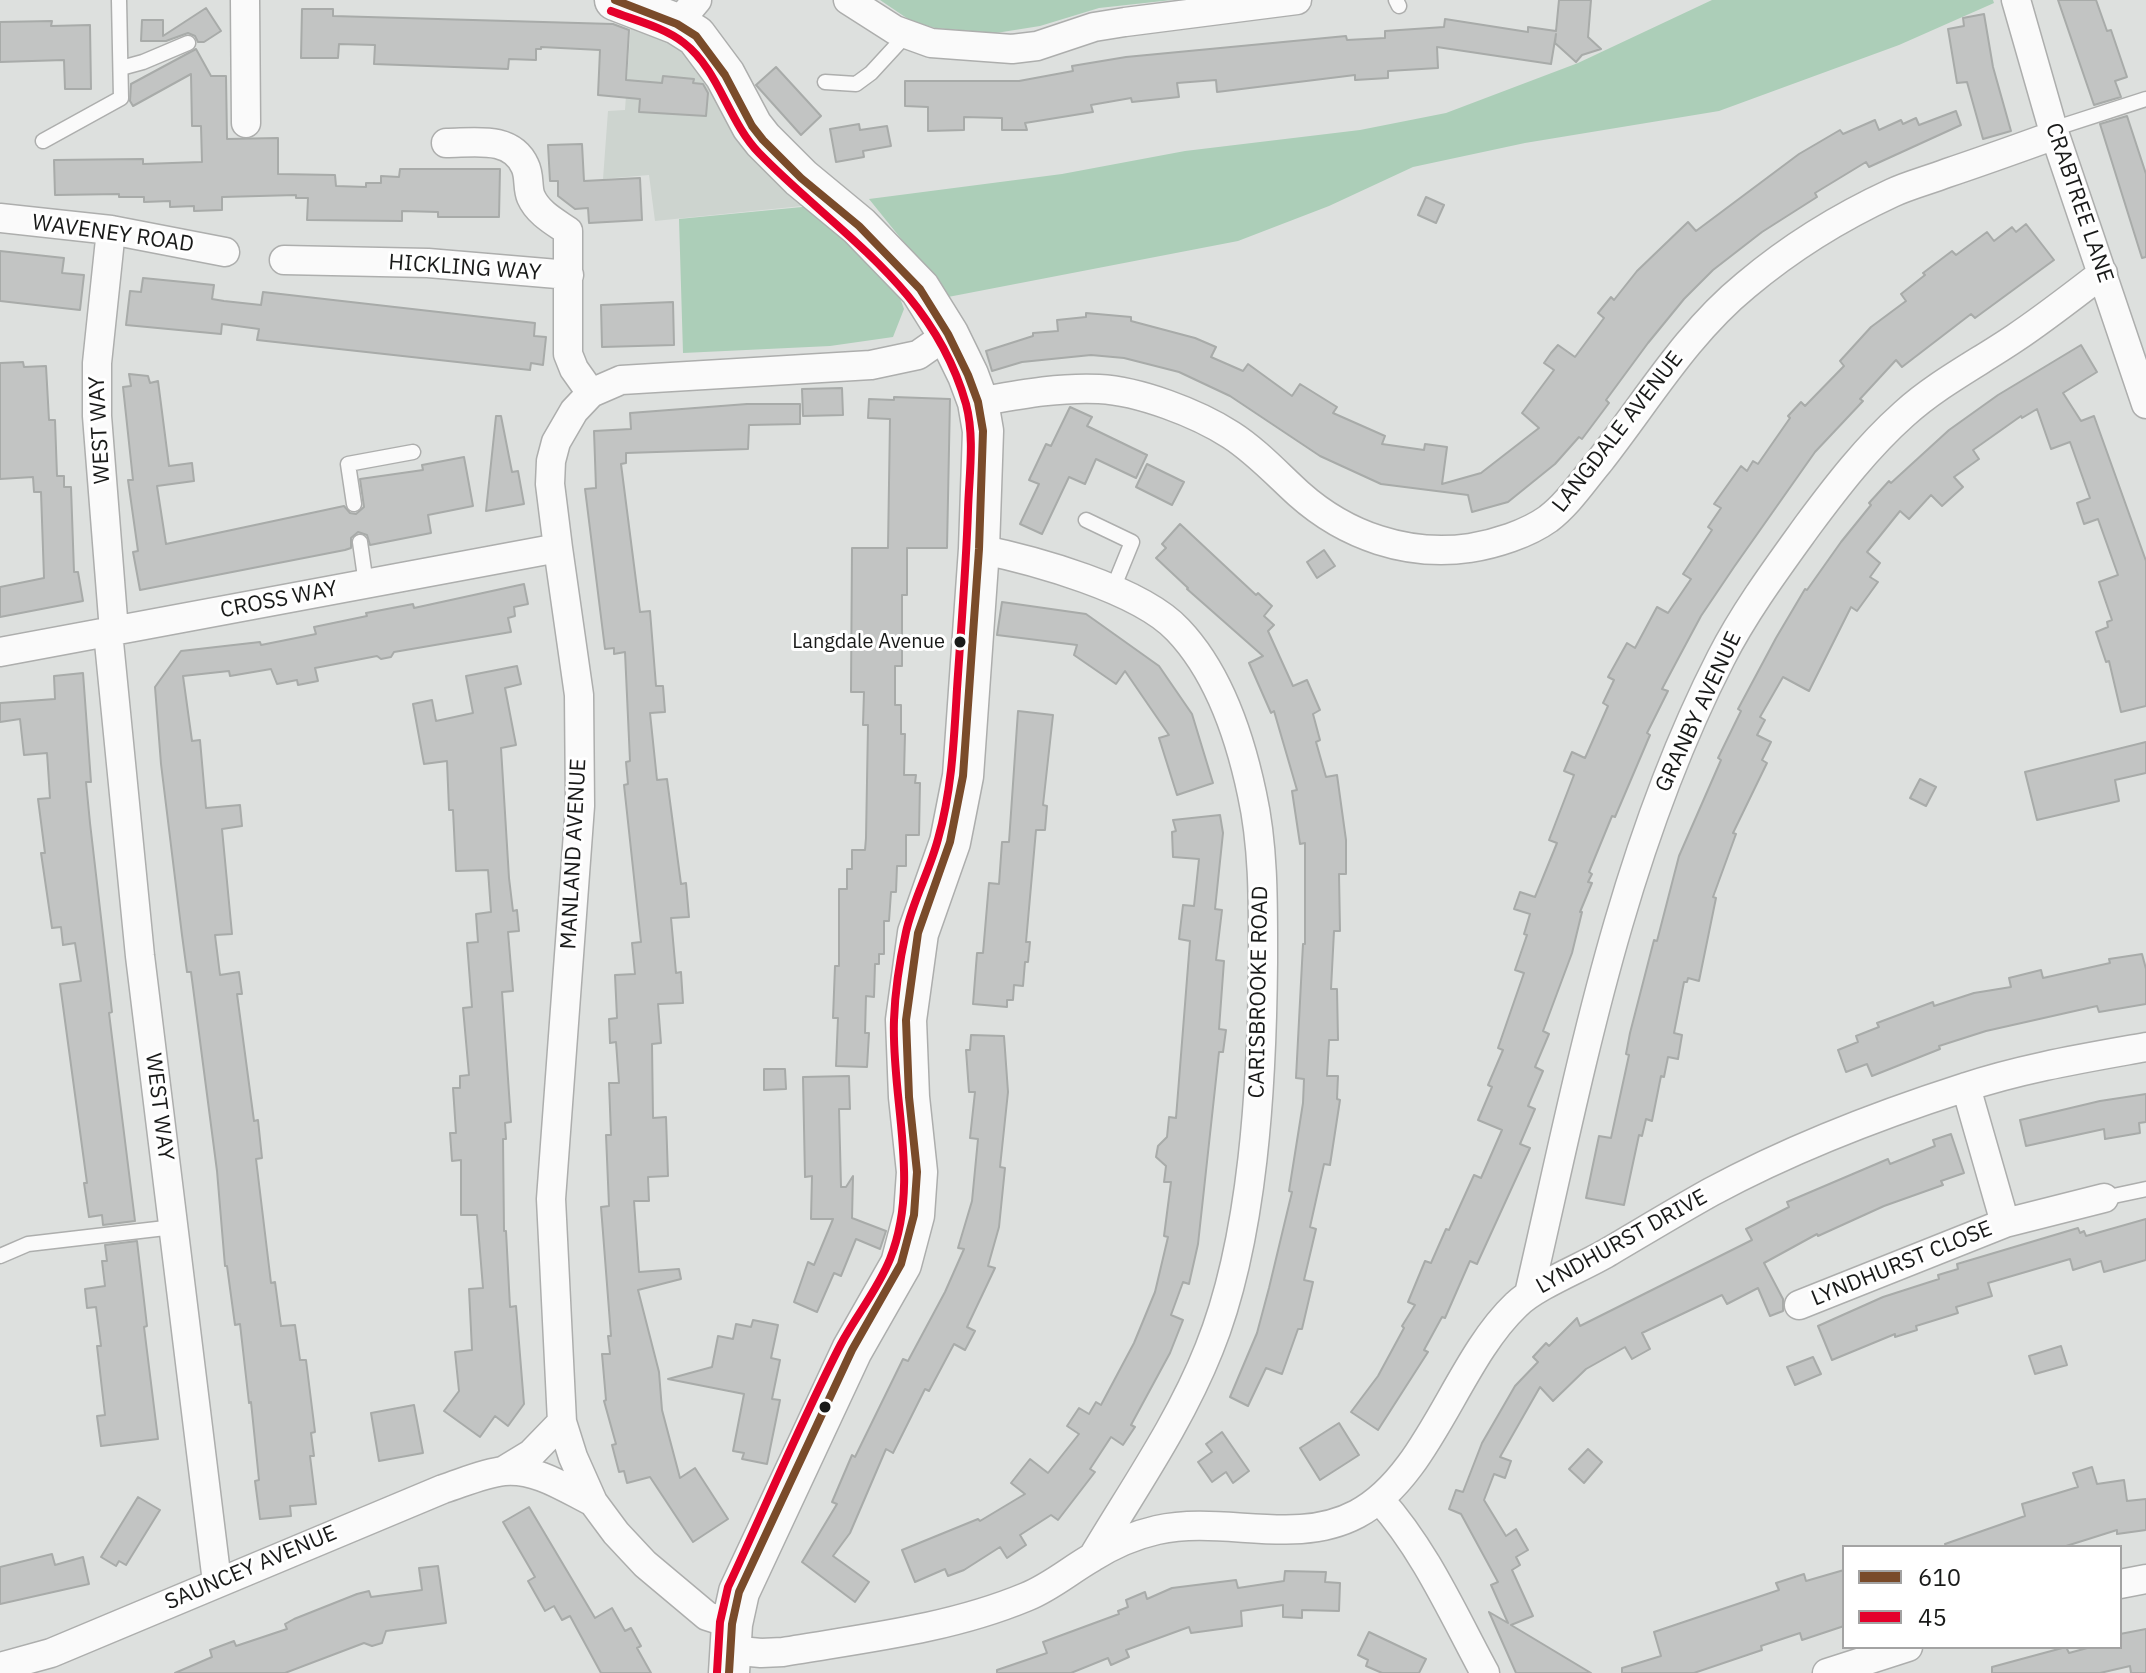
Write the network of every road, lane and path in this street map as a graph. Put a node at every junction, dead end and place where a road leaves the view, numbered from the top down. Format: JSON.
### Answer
{"nodes":[{"id":1,"x":119,"y":0,"type":"edge"},
{"id":2,"x":245,"y":0,"type":"edge"},
{"id":3,"x":615,"y":0,"type":"edge"},
{"id":4,"x":848,"y":0,"type":"edge"},
{"id":5,"x":1297,"y":0,"type":"edge"},
{"id":6,"x":2016,"y":0,"type":"edge"},
{"id":7,"x":687,"y":12,"type":"edge"},
{"id":8,"x":906,"y":35,"type":"junction"},
{"id":9,"x":188,"y":43,"type":"dead end"},
{"id":10,"x":121,"y":68,"type":"junction"},
{"id":11,"x":825,"y":82,"type":"dead end"},
{"id":12,"x":2146,"y":99,"type":"edge"},
{"id":13,"x":246,"y":123,"type":"dead end"},
{"id":14,"x":2054,"y":132,"type":"junction"},
{"id":15,"x":43,"y":141,"type":"dead end"},
{"id":16,"x":446,"y":143,"type":"dead end"},
{"id":17,"x":0,"y":218,"type":"edge"},
{"id":18,"x":111,"y":230,"type":"junction"},
{"id":19,"x":225,"y":252,"type":"dead end"},
{"id":20,"x":284,"y":260,"type":"dead end"},
{"id":21,"x":2103,"y":273,"type":"junction"},
{"id":22,"x":569,"y":275,"type":"junction"},
{"id":23,"x":948,"y":334,"type":"junction"},
{"id":24,"x":591,"y":393,"type":"junction"},
{"id":25,"x":2144,"y":393,"type":"edge"},
{"id":26,"x":978,"y":402,"type":"junction"},
{"id":27,"x":413,"y":452,"type":"dead end"},
{"id":28,"x":354,"y":504,"type":"dead end"},
{"id":29,"x":1086,"y":520,"type":"dead end"},
{"id":30,"x":360,"y":542,"type":"dead end"},
{"id":31,"x":558,"y":548,"type":"junction"},
{"id":32,"x":979,"y":549,"type":"junction"},
{"id":33,"x":366,"y":584,"type":"junction"},
{"id":34,"x":1112,"y":591,"type":"junction"},
{"id":35,"x":111,"y":632,"type":"junction"},
{"id":36,"x":0,"y":652,"type":"edge"},
{"id":37,"x":2146,"y":1047,"type":"edge"},
{"id":38,"x":1966,"y":1087,"type":"junction"},
{"id":39,"x":2146,"y":1189,"type":"edge"},
{"id":40,"x":2104,"y":1198,"type":"joint"},
{"id":41,"x":2005,"y":1223,"type":"junction"},
{"id":42,"x":174,"y":1227,"type":"junction"},
{"id":43,"x":0,"y":1256,"type":"edge"},
{"id":44,"x":1529,"y":1294,"type":"junction"},
{"id":45,"x":1799,"y":1305,"type":"dead end"},
{"id":46,"x":562,"y":1422,"type":"junction"},
{"id":47,"x":503,"y":1471,"type":"junction"},
{"id":48,"x":1380,"y":1500,"type":"junction"},
{"id":49,"x":593,"y":1502,"type":"junction"},
{"id":50,"x":1094,"y":1555,"type":"junction"},
{"id":51,"x":2146,"y":1579,"type":"edge"},
{"id":52,"x":217,"y":1582,"type":"junction"},
{"id":53,"x":2122,"y":1584,"type":"edge"},
{"id":54,"x":730,"y":1649,"type":"edge"},
{"id":55,"x":1902,"y":1649,"type":"edge"},
{"id":56,"x":0,"y":1667,"type":"edge"},
{"id":57,"x":1485,"y":1673,"type":"edge"},
{"id":58,"x":1827,"y":1673,"type":"edge"}],
"edges":[{"from":1,"to":10,"type":"lane"},
{"from":2,"to":13,"type":"street"},
{"from":3,"to":7,"type":"main road"},
{"from":4,"to":8,"type":"street"},
{"from":5,"to":8,"type":"street"},
{"from":6,"to":14,"type":"street","name":"CRABTREE LANE"},
{"from":7,"to":23,"type":"main road"},
{"from":8,"to":11,"type":"lane"},
{"from":9,"to":10,"type":"lane"},
{"from":10,"to":15,"type":"lane"},
{"from":12,"to":14,"type":"lane"},
{"from":14,"to":21,"type":"street","name":"CRABTREE LANE"},
{"from":14,"to":26,"type":"street","name":"LANGDALE AVENUE"},
{"from":16,"to":22,"type":"street"},
{"from":17,"to":18,"type":"street","name":"WAVENEY ROAD"},
{"from":18,"to":19,"type":"street","name":"WAVENEY ROAD"},
{"from":18,"to":35,"type":"street","name":"WEST WAY"},
{"from":20,"to":22,"type":"street","name":"HICKLING WAY"},
{"from":21,"to":25,"type":"street","name":"CRABTREE LANE"},
{"from":21,"to":44,"type":"street","name":"GRANBY AVENUE"},
{"from":22,"to":24,"type":"street","name":"HICKLING WAY"},
{"from":23,"to":24,"type":"street","name":"MANLAND AVENUE"},
{"from":23,"to":26,"type":"main road"},
{"from":24,"to":31,"type":"street","name":"MANLAND AVENUE"},
{"from":26,"to":32,"type":"main road"},
{"from":27,"to":28,"type":"lane"},
{"from":29,"to":34,"type":"lane"},
{"from":30,"to":33,"type":"lane"},
{"from":31,"to":33,"type":"street","name":"CROSS WAY"},
{"from":31,"to":46,"type":"street","name":"MANLAND AVENUE"},
{"from":32,"to":34,"type":"street","name":"CARISBROOKE ROAD"},
{"from":32,"to":54,"type":"main road"},
{"from":33,"to":35,"type":"street","name":"CROSS WAY"},
{"from":34,"to":50,"type":"street","name":"CARISBROOKE ROAD"},
{"from":35,"to":36,"type":"street","name":"CROSS WAY"},
{"from":35,"to":42,"type":"street","name":"WEST WAY"},
{"from":37,"to":38,"type":"street","name":"LYNDHURST DRIVE"},
{"from":38,"to":41,"type":"street","name":"LYNDHURST CLOSE"},
{"from":38,"to":44,"type":"street","name":"LYNDHURST DRIVE"},
{"from":39,"to":40,"type":"lane"},
{"from":40,"to":41,"type":"street","name":"LYNDHURST CLOSE"},
{"from":41,"to":45,"type":"street","name":"LYNDHURST CLOSE"},
{"from":42,"to":43,"type":"lane"},
{"from":42,"to":52,"type":"street","name":"WEST WAY"},
{"from":44,"to":48,"type":"street","name":"LYNDHURST DRIVE"},
{"from":46,"to":47,"type":"street","name":"SAUNCEY AVENUE"},
{"from":46,"to":49,"type":"street","name":"MANLAND AVENUE"},
{"from":47,"to":49,"type":"street","name":"SAUNCEY AVENUE"},
{"from":47,"to":52,"type":"street","name":"SAUNCEY AVENUE"},
{"from":48,"to":50,"type":"street","name":"LYNDHURST DRIVE"},
{"from":48,"to":57,"type":"street"},
{"from":49,"to":54,"type":"street","name":"MANLAND AVENUE"},
{"from":50,"to":54,"type":"street","name":"LYNDHURST DRIVE"},
{"from":51,"to":53,"type":"street"},
{"from":52,"to":56,"type":"street","name":"SAUNCEY AVENUE"},
{"from":55,"to":58,"type":"street"}]}
